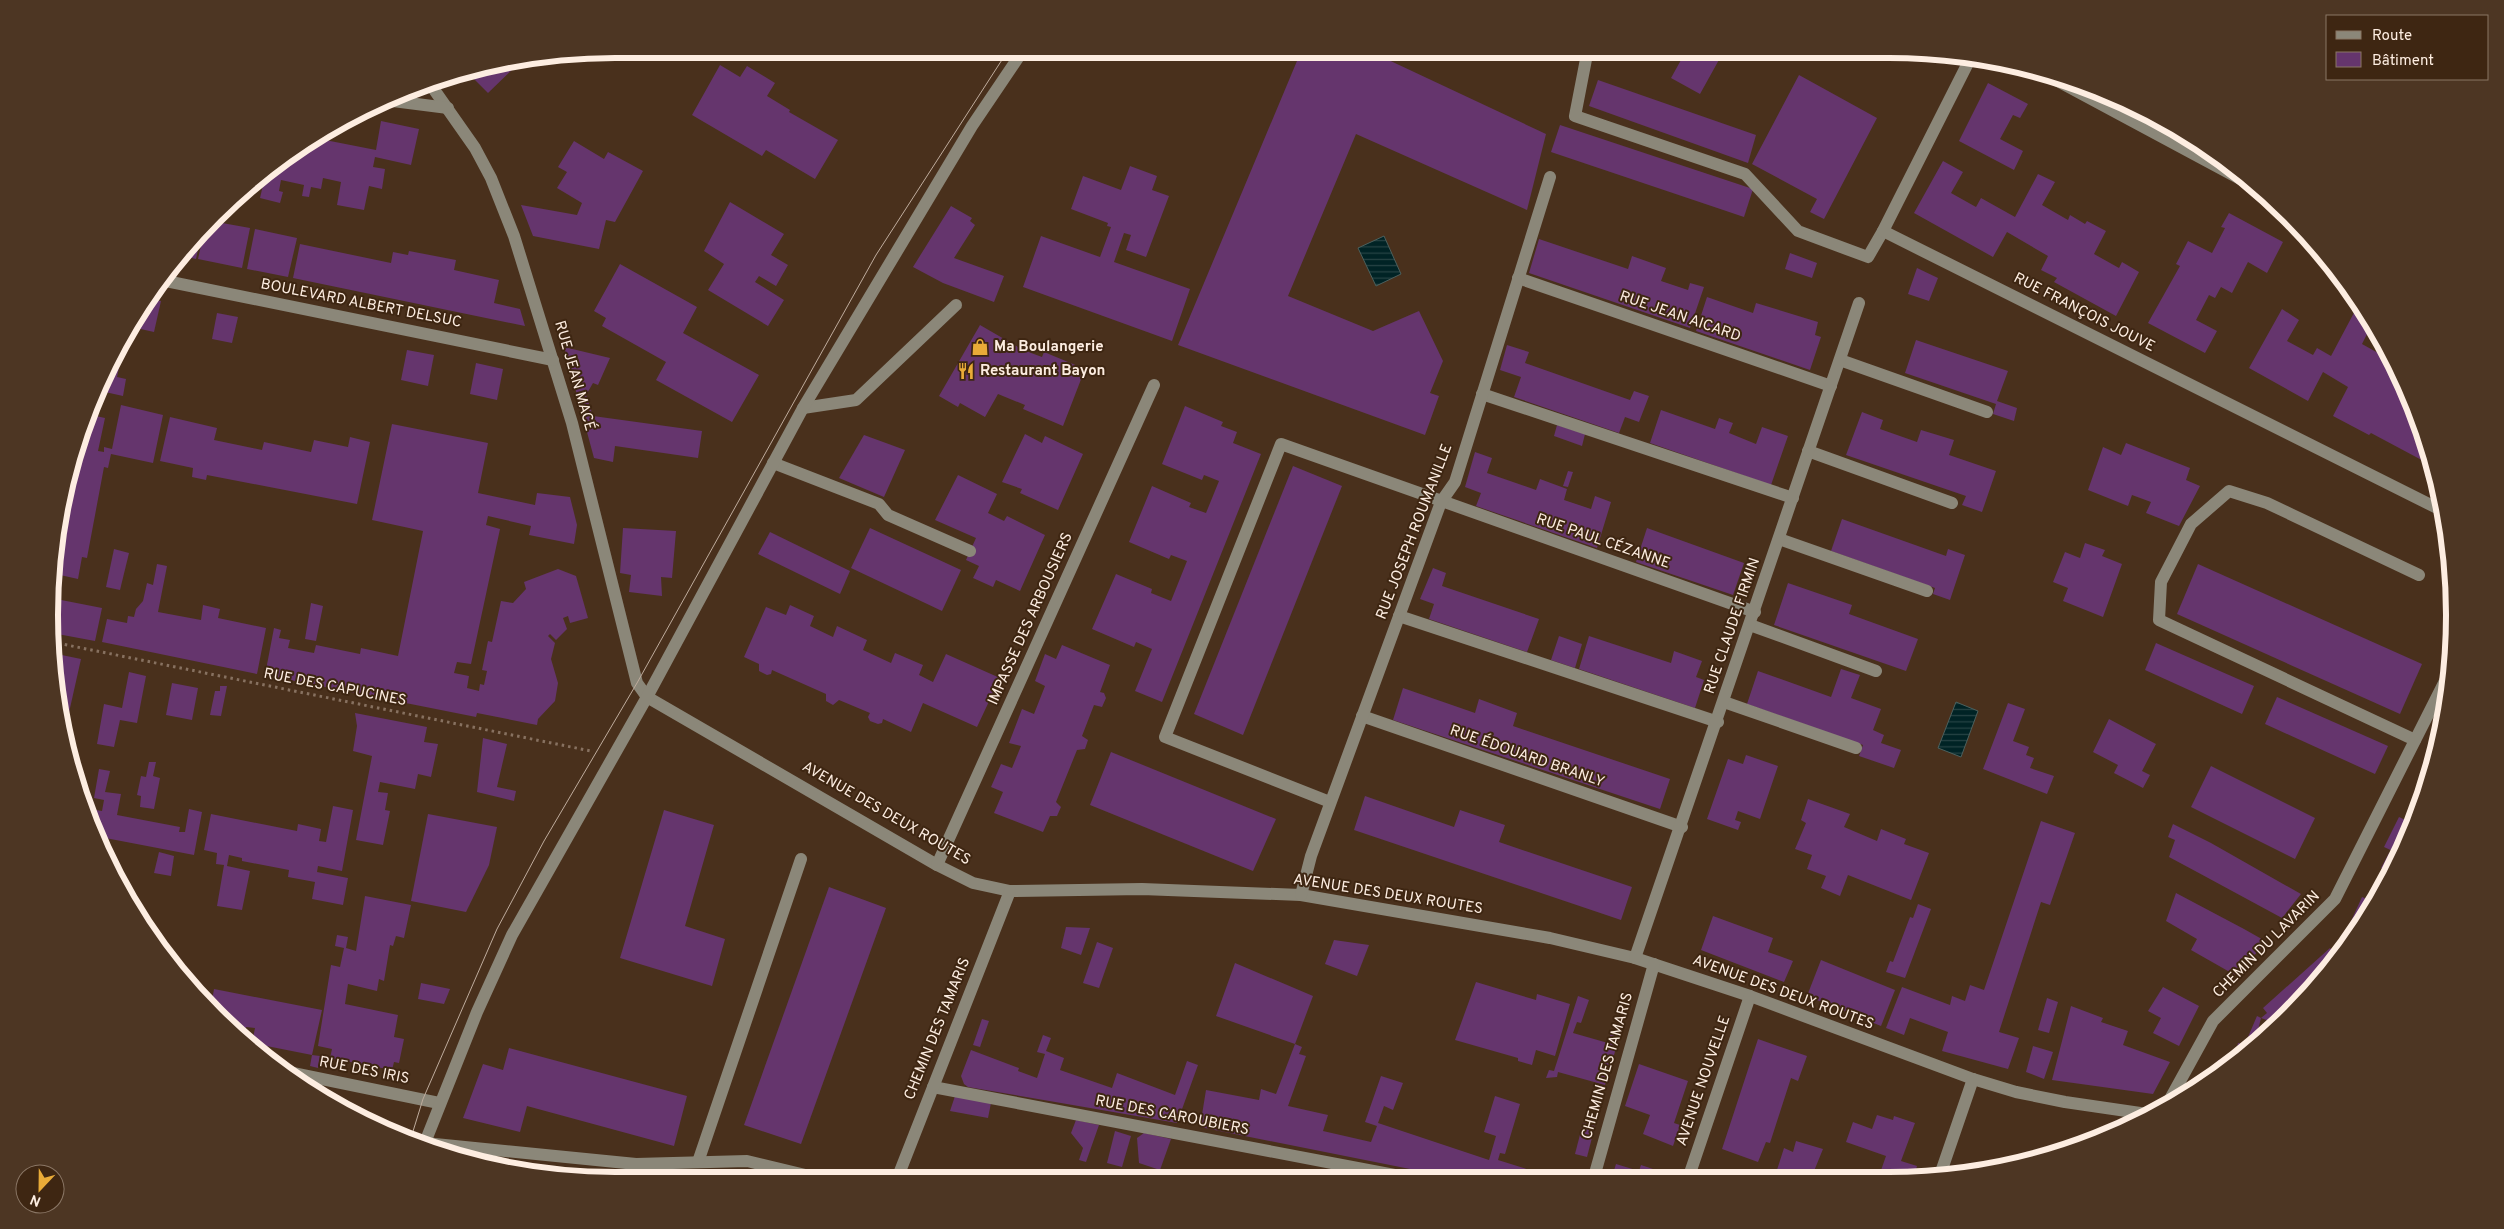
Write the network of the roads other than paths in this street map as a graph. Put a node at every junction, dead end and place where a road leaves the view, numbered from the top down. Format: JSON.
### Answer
{"nodes":[{"id":1,"x":1018,"y":58,"type":"edge"},
{"id":2,"x":1586,"y":58,"type":"edge"},
{"id":3,"x":1968,"y":63,"type":"edge"},
{"id":4,"x":2065,"y":86,"type":"edge"},
{"id":5,"x":433,"y":88,"type":"edge"},
{"id":6,"x":398,"y":102,"type":"edge"},
{"id":7,"x":448,"y":108,"type":"junction"},
{"id":8,"x":2229,"y":173,"type":"edge"},
{"id":9,"x":1550,"y":177,"type":"dead end"},
{"id":10,"x":1883,"y":231,"type":"junction"},
{"id":11,"x":1518,"y":278,"type":"junction"},
{"id":12,"x":168,"y":281,"type":"edge"},
{"id":13,"x":1859,"y":303,"type":"dead end"},
{"id":14,"x":956,"y":305,"type":"dead end"},
{"id":15,"x":553,"y":360,"type":"junction"},
{"id":16,"x":1840,"y":360,"type":"junction"},
{"id":17,"x":1154,"y":385,"type":"dead end"},
{"id":18,"x":1831,"y":386,"type":"junction"},
{"id":19,"x":1482,"y":394,"type":"junction"},
{"id":20,"x":803,"y":408,"type":"junction"},
{"id":21,"x":1987,"y":412,"type":"dead end"},
{"id":22,"x":1808,"y":451,"type":"junction"},
{"id":23,"x":773,"y":463,"type":"junction"},
{"id":24,"x":1793,"y":498,"type":"junction"},
{"id":25,"x":1441,"y":502,"type":"junction"},
{"id":26,"x":1952,"y":503,"type":"dead end"},
{"id":27,"x":2436,"y":508,"type":"edge"},
{"id":28,"x":1779,"y":539,"type":"junction"},
{"id":29,"x":970,"y":551,"type":"dead end"},
{"id":30,"x":2419,"y":575,"type":"dead end"},
{"id":31,"x":1927,"y":592,"type":"dead end"},
{"id":32,"x":1755,"y":612,"type":"junction"},
{"id":33,"x":1399,"y":616,"type":"junction"},
{"id":34,"x":1750,"y":625,"type":"junction"},
{"id":35,"x":1876,"y":671,"type":"dead end"},
{"id":36,"x":2442,"y":689,"type":"edge"},
{"id":37,"x":647,"y":697,"type":"junction"},
{"id":38,"x":1724,"y":702,"type":"junction"},
{"id":39,"x":1362,"y":716,"type":"junction"},
{"id":40,"x":1718,"y":722,"type":"junction"},
{"id":41,"x":2415,"y":740,"type":"junction"},
{"id":42,"x":1856,"y":748,"type":"dead end"},
{"id":43,"x":1330,"y":802,"type":"junction"},
{"id":44,"x":1682,"y":827,"type":"junction"},
{"id":45,"x":801,"y":859,"type":"dead end"},
{"id":46,"x":937,"y":865,"type":"junction"},
{"id":47,"x":1010,"y":891,"type":"junction"},
{"id":48,"x":1301,"y":895,"type":"junction"},
{"id":49,"x":1635,"y":958,"type":"junction"},
{"id":50,"x":1654,"y":964,"type":"junction"},
{"id":51,"x":1750,"y":996,"type":"junction"},
{"id":52,"x":302,"y":1076,"type":"edge"},
{"id":53,"x":1973,"y":1079,"type":"junction"},
{"id":54,"x":933,"y":1087,"type":"junction"},
{"id":55,"x":2173,"y":1094,"type":"edge"},
{"id":56,"x":439,"y":1103,"type":"junction"},
{"id":57,"x":2136,"y":1114,"type":"edge"},
{"id":58,"x":426,"y":1139,"type":"edge"},
{"id":59,"x":451,"y":1147,"type":"edge"},
{"id":60,"x":698,"y":1162,"type":"junction"},
{"id":61,"x":1943,"y":1169,"type":"edge"},
{"id":62,"x":790,"y":1172,"type":"edge"},
{"id":63,"x":900,"y":1172,"type":"edge"},
{"id":64,"x":1379,"y":1172,"type":"edge"},
{"id":65,"x":1595,"y":1172,"type":"edge"},
{"id":66,"x":1690,"y":1172,"type":"edge"}],
"edges":[{"from":1,"to":20,"type":"street"},
{"from":2,"to":10,"type":"street"},
{"from":3,"to":10,"type":"street"},
{"from":4,"to":8,"type":"street"},
{"from":5,"to":7,"type":"street","name":"RUE JEAN MACÉ"},
{"from":6,"to":7,"type":"street"},
{"from":7,"to":15,"type":"street","name":"RUE JEAN MACÉ"},
{"from":9,"to":11,"type":"street","name":"RUE JOSEPH ROUMANILLE"},
{"from":10,"to":27,"type":"street","name":"RUE FRANÇOIS JOUVE"},
{"from":11,"to":18,"type":"street","name":"RUE JEAN AICARD"},
{"from":11,"to":19,"type":"street","name":"RUE JOSEPH ROUMANILLE"},
{"from":12,"to":15,"type":"street","name":"BOULEVARD ALBERT DELSUC"},
{"from":13,"to":16,"type":"street","name":"RUE CLAUDE FIRMIN"},
{"from":14,"to":20,"type":"street"},
{"from":15,"to":37,"type":"street","name":"RUE JEAN MACÉ"},
{"from":16,"to":18,"type":"street","name":"RUE CLAUDE FIRMIN"},
{"from":16,"to":21,"type":"street"},
{"from":17,"to":46,"type":"street","name":"IMPASSE DES ARBOUSIERS"},
{"from":18,"to":22,"type":"street","name":"RUE CLAUDE FIRMIN"},
{"from":19,"to":24,"type":"street"},
{"from":19,"to":25,"type":"street","name":"RUE JOSEPH ROUMANILLE"},
{"from":20,"to":23,"type":"street"},
{"from":22,"to":24,"type":"street","name":"RUE CLAUDE FIRMIN"},
{"from":22,"to":26,"type":"street"},
{"from":23,"to":29,"type":"street"},
{"from":23,"to":37,"type":"street"},
{"from":24,"to":28,"type":"street","name":"RUE CLAUDE FIRMIN"},
{"from":25,"to":32,"type":"street","name":"RUE PAUL CÉZANNE"},
{"from":25,"to":33,"type":"street","name":"RUE JOSEPH ROUMANILLE"},
{"from":25,"to":43,"type":"street","name":"RUE PAUL CÉZANNE"},
{"from":28,"to":31,"type":"street"},
{"from":28,"to":32,"type":"street","name":"RUE CLAUDE FIRMIN"},
{"from":30,"to":41,"type":"street"},
{"from":32,"to":34,"type":"street","name":"RUE CLAUDE FIRMIN"},
{"from":33,"to":39,"type":"street","name":"RUE JOSEPH ROUMANILLE"},
{"from":33,"to":40,"type":"street"},
{"from":34,"to":35,"type":"street"},
{"from":34,"to":38,"type":"street","name":"RUE CLAUDE FIRMIN"},
{"from":36,"to":41,"type":"street","name":"CHEMIN DU LAVARIN"},
{"from":37,"to":46,"type":"street","name":"AVENUE DES DEUX ROUTES"},
{"from":37,"to":56,"type":"street"},
{"from":38,"to":40,"type":"street","name":"RUE CLAUDE FIRMIN"},
{"from":38,"to":42,"type":"street"},
{"from":39,"to":43,"type":"street","name":"RUE JOSEPH ROUMANILLE"},
{"from":39,"to":44,"type":"street","name":"RUE ÉDOUARD BRANLY"},
{"from":40,"to":44,"type":"street","name":"RUE CLAUDE FIRMIN"},
{"from":41,"to":55,"type":"street","name":"CHEMIN DU LAVARIN"},
{"from":43,"to":48,"type":"street","name":"RUE JOSEPH ROUMANILLE"},
{"from":44,"to":49,"type":"street","name":"RUE CLAUDE FIRMIN"},
{"from":45,"to":60,"type":"street"},
{"from":46,"to":47,"type":"street","name":"AVENUE DES DEUX ROUTES"},
{"from":47,"to":48,"type":"street","name":"AVENUE DES DEUX ROUTES"},
{"from":47,"to":54,"type":"street","name":"CHEMIN DES TAMARIS"},
{"from":48,"to":49,"type":"street","name":"AVENUE DES DEUX ROUTES"},
{"from":49,"to":50,"type":"street","name":"AVENUE DES DEUX ROUTES"},
{"from":50,"to":51,"type":"street","name":"AVENUE DES DEUX ROUTES"},
{"from":50,"to":65,"type":"street","name":"CHEMIN DES TAMARIS"},
{"from":51,"to":53,"type":"street","name":"AVENUE DES DEUX ROUTES"},
{"from":51,"to":66,"type":"street","name":"AVENUE NOUVELLE"},
{"from":52,"to":56,"type":"street","name":"RUE DES IRIS"},
{"from":53,"to":57,"type":"street","name":"AVENUE DES DEUX ROUTES"},
{"from":53,"to":61,"type":"street"},
{"from":54,"to":63,"type":"street","name":"CHEMIN DES TAMARIS"},
{"from":54,"to":64,"type":"street","name":"RUE DES CAROUBIERS"},
{"from":56,"to":58,"type":"street"},
{"from":59,"to":60,"type":"street"},
{"from":60,"to":62,"type":"street"}]}
